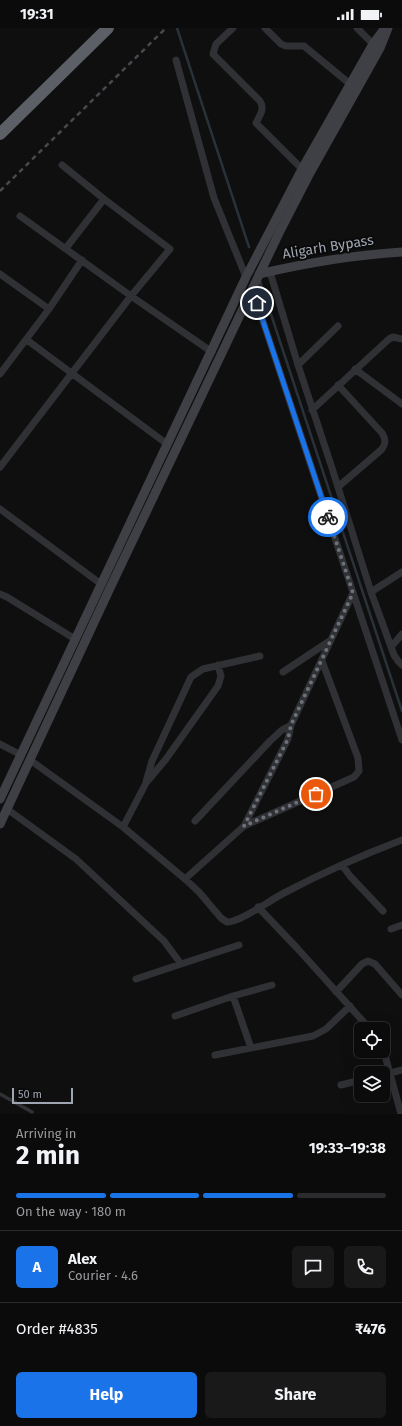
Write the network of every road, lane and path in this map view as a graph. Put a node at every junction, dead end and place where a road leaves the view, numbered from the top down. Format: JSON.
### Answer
{"nodes":[{"id":1,"x":108,"y":28,"type":"edge"},
{"id":2,"x":233,"y":28,"type":"edge"},
{"id":3,"x":265,"y":28,"type":"edge"},
{"id":4,"x":357,"y":28,"type":"edge"},
{"id":5,"x":386,"y":28,"type":"edge"},
{"id":6,"x":373,"y":44,"type":"junction"},
{"id":7,"x":176,"y":60,"type":"dead end"},
{"id":8,"x":350,"y":84,"type":"junction"},
{"id":9,"x":0,"y":134,"type":"edge"},
{"id":10,"x":62,"y":165,"type":"dead end"},
{"id":11,"x":302,"y":169,"type":"junction"},
{"id":12,"x":104,"y":199,"type":"junction"},
{"id":13,"x":20,"y":216,"type":"dead end"},
{"id":14,"x":66,"y":248,"type":"junction"},
{"id":15,"x":402,"y":252,"type":"edge"},
{"id":16,"x":82,"y":260,"type":"junction"},
{"id":17,"x":270,"y":272,"type":"junction"},
{"id":18,"x":0,"y":274,"type":"edge"},
{"id":19,"x":247,"y":275,"type":"junction"},
{"id":20,"x":259,"y":276,"type":"junction"},
{"id":21,"x":252,"y":288,"type":"junction"},
{"id":22,"x":131,"y":296,"type":"junction"},
{"id":23,"x":49,"y":309,"type":"junction"},
{"id":24,"x":338,"y":326,"type":"dead end"},
{"id":25,"x":402,"y":339,"type":"edge"},
{"id":26,"x":27,"y":340,"type":"junction"},
{"id":27,"x":212,"y":352,"type":"junction"},
{"id":28,"x":298,"y":365,"type":"junction"},
{"id":29,"x":355,"y":369,"type":"junction"},
{"id":30,"x":73,"y":373,"type":"junction"},
{"id":31,"x":0,"y":374,"type":"edge"},
{"id":32,"x":338,"y":385,"type":"junction"},
{"id":33,"x":402,"y":404,"type":"edge"},
{"id":34,"x":312,"y":410,"type":"junction"},
{"id":35,"x":167,"y":444,"type":"junction"},
{"id":36,"x":0,"y":467,"type":"edge"},
{"id":37,"x":338,"y":487,"type":"junction"},
{"id":38,"x":0,"y":509,"type":"edge"},
{"id":39,"x":402,"y":572,"type":"edge"},
{"id":40,"x":100,"y":584,"type":"junction"},
{"id":41,"x":370,"y":592,"type":"junction"},
{"id":42,"x":353,"y":593,"type":"junction"},
{"id":43,"x":0,"y":594,"type":"edge"},
{"id":44,"x":402,"y":634,"type":"edge"},
{"id":45,"x":75,"y":639,"type":"junction"},
{"id":46,"x":331,"y":640,"type":"junction"},
{"id":47,"x":390,"y":647,"type":"junction"},
{"id":48,"x":260,"y":656,"type":"dead end"},
{"id":49,"x":322,"y":661,"type":"junction"},
{"id":50,"x":218,"y":665,"type":"junction"},
{"id":51,"x":402,"y":665,"type":"edge"},
{"id":52,"x":283,"y":672,"type":"dead end"},
{"id":53,"x":291,"y":725,"type":"junction"},
{"id":54,"x":400,"y":728,"type":"edge"},
{"id":55,"x":402,"y":740,"type":"edge"},
{"id":56,"x":0,"y":744,"type":"edge"},
{"id":57,"x":21,"y":755,"type":"junction"},
{"id":58,"x":30,"y":760,"type":"junction"},
{"id":59,"x":146,"y":783,"type":"junction"},
{"id":60,"x":0,"y":799,"type":"edge"},
{"id":61,"x":7,"y":810,"type":"junction"},
{"id":62,"x":195,"y":821,"type":"dead end"},
{"id":63,"x":0,"y":824,"type":"edge"},
{"id":64,"x":244,"y":826,"type":"junction"},
{"id":65,"x":123,"y":827,"type":"junction"},
{"id":66,"x":402,"y":840,"type":"edge"},
{"id":67,"x":342,"y":865,"type":"junction"},
{"id":68,"x":185,"y":880,"type":"junction"},
{"id":69,"x":258,"y":907,"type":"junction"},
{"id":70,"x":382,"y":911,"type":"dead end"},
{"id":71,"x":402,"y":925,"type":"edge"},
{"id":72,"x":391,"y":929,"type":"dead end"},
{"id":73,"x":239,"y":945,"type":"dead end"},
{"id":74,"x":181,"y":964,"type":"junction"},
{"id":75,"x":136,"y":979,"type":"dead end"},
{"id":76,"x":272,"y":985,"type":"dead end"},
{"id":77,"x":336,"y":992,"type":"junction"},
{"id":78,"x":402,"y":995,"type":"edge"},
{"id":79,"x":233,"y":996,"type":"junction"},
{"id":80,"x":350,"y":1006,"type":"junction"},
{"id":81,"x":175,"y":1016,"type":"dead end"},
{"id":82,"x":364,"y":1022,"type":"edge"},
{"id":83,"x":251,"y":1048,"type":"junction"},
{"id":84,"x":215,"y":1055,"type":"dead end"},
{"id":85,"x":386,"y":1058,"type":"edge"},
{"id":86,"x":402,"y":1070,"type":"edge"},
{"id":87,"x":391,"y":1073,"type":"junction"},
{"id":88,"x":354,"y":1082,"type":"edge"},
{"id":89,"x":341,"y":1085,"type":"dead end"},
{"id":90,"x":0,"y":1094,"type":"edge"},
{"id":91,"x":32,"y":1112,"type":"dead end"},
{"id":92,"x":401,"y":1114,"type":"edge"}],
"edges":[{"from":1,"to":9,"type":"highway"},
{"from":2,"to":11,"type":"street"},
{"from":3,"to":8,"type":"street"},
{"from":4,"to":6,"type":"street"},
{"from":5,"to":6,"type":"main road"},
{"from":5,"to":20,"type":"main road"},
{"from":6,"to":8,"type":"main road"},
{"from":7,"to":19,"type":"street"},
{"from":8,"to":11,"type":"main road"},
{"from":10,"to":12,"type":"street"},
{"from":11,"to":19,"type":"main road"},
{"from":12,"to":14,"type":"street"},
{"from":12,"to":22,"type":"street"},
{"from":13,"to":14,"type":"street"},
{"from":14,"to":16,"type":"street"},
{"from":15,"to":17,"type":"main road","name":"Aligarh Bypass"},
{"from":16,"to":22,"type":"street"},
{"from":16,"to":23,"type":"street"},
{"from":17,"to":20,"type":"main road","name":"Aligarh Bypass"},
{"from":17,"to":28,"type":"street"},
{"from":18,"to":23,"type":"street"},
{"from":19,"to":20,"type":"main road"},
{"from":19,"to":27,"type":"main road"},
{"from":20,"to":21,"type":"main road"},
{"from":21,"to":42,"type":"street"},
{"from":21,"to":58,"type":"main road"},
{"from":22,"to":27,"type":"street"},
{"from":22,"to":30,"type":"street"},
{"from":23,"to":26,"type":"street"},
{"from":24,"to":28,"type":"street"},
{"from":25,"to":29,"type":"street"},
{"from":26,"to":30,"type":"street"},
{"from":26,"to":31,"type":"street"},
{"from":27,"to":35,"type":"main road"},
{"from":28,"to":34,"type":"street"},
{"from":29,"to":32,"type":"street"},
{"from":29,"to":33,"type":"street"},
{"from":30,"to":35,"type":"street"},
{"from":30,"to":36,"type":"street"},
{"from":32,"to":34,"type":"street"},
{"from":32,"to":37,"type":"street"},
{"from":34,"to":37,"type":"street"},
{"from":35,"to":40,"type":"main road"},
{"from":37,"to":41,"type":"street"},
{"from":38,"to":40,"type":"street"},
{"from":39,"to":41,"type":"street"},
{"from":40,"to":45,"type":"main road"},
{"from":41,"to":47,"type":"street"},
{"from":42,"to":46,"type":"street"},
{"from":42,"to":54,"type":"street"},
{"from":43,"to":45,"type":"street"},
{"from":44,"to":47,"type":"street"},
{"from":45,"to":57,"type":"main road"},
{"from":46,"to":49,"type":"street"},
{"from":46,"to":52,"type":"street"},
{"from":47,"to":51,"type":"street"},
{"from":48,"to":50,"type":"street"},
{"from":49,"to":53,"type":"street"},
{"from":49,"to":64,"type":"street"},
{"from":50,"to":59,"type":"street"},
{"from":50,"to":59,"type":"street"},
{"from":53,"to":62,"type":"street"},
{"from":53,"to":64,"type":"street"},
{"from":54,"to":55,"type":"street"},
{"from":56,"to":57,"type":"street"},
{"from":57,"to":60,"type":"main road"},
{"from":58,"to":61,"type":"main road"},
{"from":58,"to":65,"type":"street"},
{"from":59,"to":65,"type":"street"},
{"from":61,"to":63,"type":"main road"},
{"from":61,"to":74,"type":"street"},
{"from":64,"to":68,"type":"street"},
{"from":65,"to":68,"type":"street"},
{"from":66,"to":67,"type":"street"},
{"from":67,"to":69,"type":"street"},
{"from":67,"to":70,"type":"street"},
{"from":68,"to":69,"type":"street"},
{"from":69,"to":77,"type":"street"},
{"from":71,"to":72,"type":"street"},
{"from":73,"to":74,"type":"street"},
{"from":74,"to":75,"type":"street"},
{"from":76,"to":79,"type":"street"},
{"from":77,"to":78,"type":"street"},
{"from":77,"to":80,"type":"street"},
{"from":79,"to":81,"type":"street"},
{"from":79,"to":83,"type":"street"},
{"from":80,"to":82,"type":"street"},
{"from":80,"to":83,"type":"street"},
{"from":83,"to":84,"type":"street"},
{"from":85,"to":87,"type":"street"},
{"from":86,"to":87,"type":"street"},
{"from":87,"to":92,"type":"street"},
{"from":88,"to":89,"type":"street"},
{"from":90,"to":91,"type":"lane"}]}
